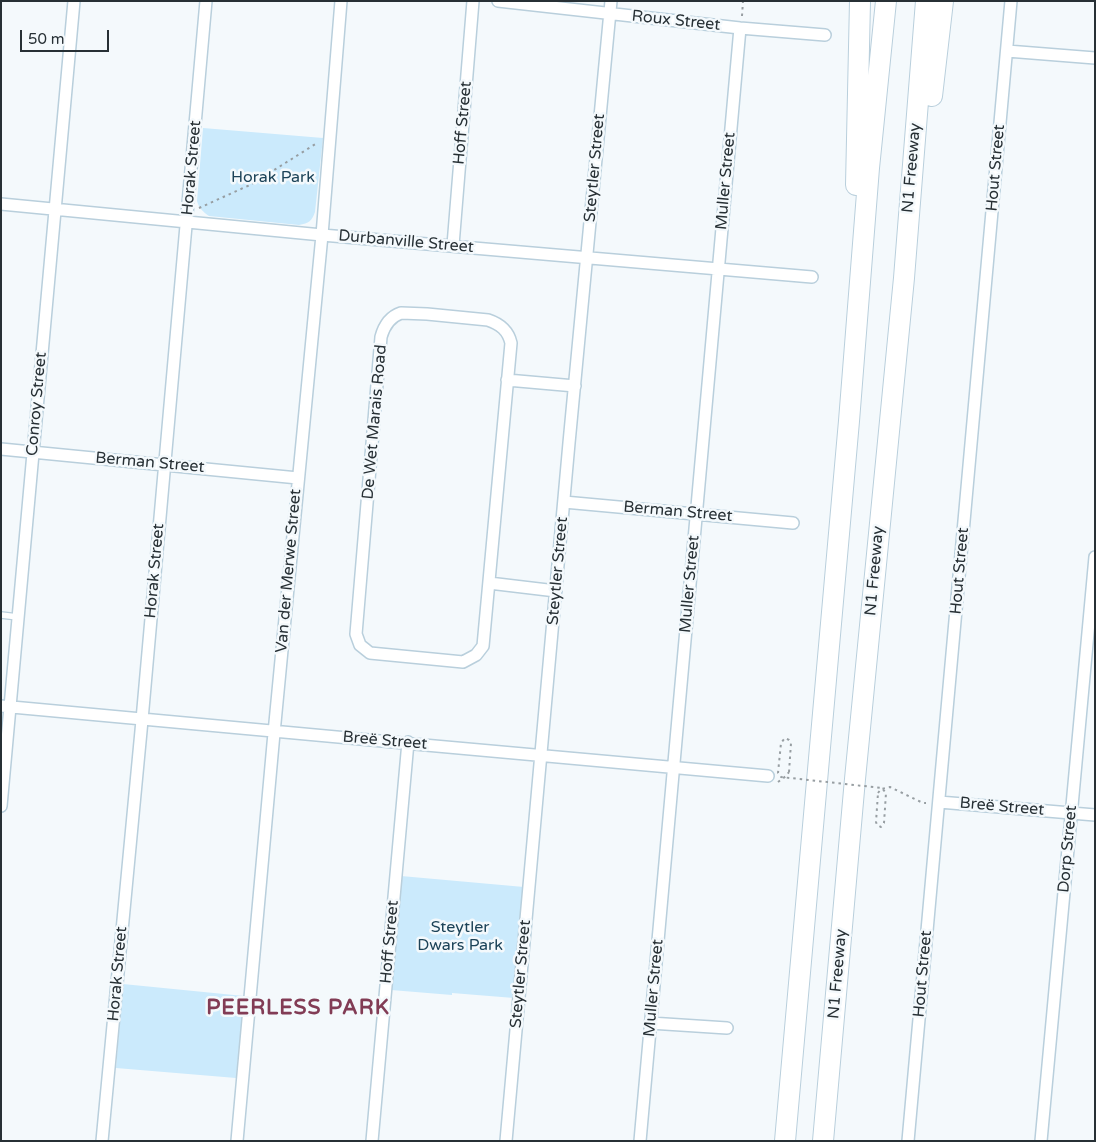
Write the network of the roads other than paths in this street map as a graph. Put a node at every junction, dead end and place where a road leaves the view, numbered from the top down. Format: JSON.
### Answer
{"nodes":[{"id":1,"x":74,"y":1,"type":"edge"},
{"id":2,"x":206,"y":1,"type":"edge"},
{"id":3,"x":341,"y":1,"type":"edge"},
{"id":4,"x":473,"y":1,"type":"edge"},
{"id":5,"x":498,"y":1,"type":"edge"},
{"id":6,"x":611,"y":1,"type":"edge"},
{"id":7,"x":860,"y":1,"type":"edge"},
{"id":8,"x":886,"y":1,"type":"edge"},
{"id":9,"x":926,"y":1,"type":"edge"},
{"id":10,"x":943,"y":1,"type":"edge"},
{"id":11,"x":1011,"y":1,"type":"edge"},
{"id":12,"x":609,"y":14,"type":"junction"},
{"id":13,"x":740,"y":28,"type":"junction"},
{"id":14,"x":825,"y":35,"type":"dead end"},
{"id":15,"x":1007,"y":51,"type":"junction"},
{"id":16,"x":1095,"y":58,"type":"edge"},
{"id":17,"x":1,"y":204,"type":"edge"},
{"id":18,"x":56,"y":210,"type":"junction"},
{"id":19,"x":187,"y":217,"type":"junction"},
{"id":20,"x":322,"y":235,"type":"junction"},
{"id":21,"x":453,"y":245,"type":"junction"},
{"id":22,"x":587,"y":258,"type":"junction"},
{"id":23,"x":718,"y":268,"type":"junction"},
{"id":24,"x":812,"y":277,"type":"dead end"},
{"id":25,"x":904,"y":278,"type":"junction"},
{"id":26,"x":858,"y":305,"type":"junction"},
{"id":27,"x":507,"y":380,"type":"junction"},
{"id":28,"x":575,"y":386,"type":"junction"},
{"id":29,"x":1,"y":449,"type":"edge"},
{"id":30,"x":33,"y":452,"type":"junction"},
{"id":31,"x":165,"y":464,"type":"junction"},
{"id":32,"x":298,"y":478,"type":"junction"},
{"id":33,"x":564,"y":502,"type":"junction"},
{"id":34,"x":696,"y":513,"type":"junction"},
{"id":35,"x":792,"y":523,"type":"dead end"},
{"id":36,"x":1095,"y":557,"type":"edge"},
{"id":37,"x":489,"y":583,"type":"junction"},
{"id":38,"x":556,"y":591,"type":"junction"},
{"id":39,"x":1,"y":615,"type":"edge"},
{"id":40,"x":18,"y":616,"type":"junction"},
{"id":41,"x":5,"y":706,"type":"edge"},
{"id":42,"x":142,"y":720,"type":"junction"},
{"id":43,"x":274,"y":732,"type":"junction"},
{"id":44,"x":408,"y":742,"type":"junction"},
{"id":45,"x":541,"y":755,"type":"junction"},
{"id":46,"x":674,"y":768,"type":"junction"},
{"id":47,"x":768,"y":776,"type":"dead end"},
{"id":48,"x":939,"y":802,"type":"junction"},
{"id":49,"x":1,"y":806,"type":"edge"},
{"id":50,"x":1071,"y":813,"type":"junction"},
{"id":51,"x":1095,"y":815,"type":"edge"},
{"id":52,"x":650,"y":1023,"type":"junction"},
{"id":53,"x":727,"y":1028,"type":"dead end"},
{"id":54,"x":102,"y":1141,"type":"edge"},
{"id":55,"x":237,"y":1141,"type":"edge"},
{"id":56,"x":372,"y":1141,"type":"edge"},
{"id":57,"x":506,"y":1141,"type":"edge"},
{"id":58,"x":640,"y":1141,"type":"edge"},
{"id":59,"x":785,"y":1141,"type":"edge"},
{"id":60,"x":823,"y":1141,"type":"edge"},
{"id":61,"x":908,"y":1141,"type":"edge"},
{"id":62,"x":1041,"y":1141,"type":"edge"}],
"edges":[{"from":1,"to":18,"type":"street","name":"Conroy Street"},
{"from":2,"to":19,"type":"street","name":"Horak Street"},
{"from":3,"to":20,"type":"street","name":"Van der Merwe Street"},
{"from":4,"to":21,"type":"street","name":"Hoff Street"},
{"from":5,"to":12,"type":"street","name":"Roux Street"},
{"from":6,"to":12,"type":"street","name":"Steytler Street"},
{"from":7,"to":26,"type":"highway"},
{"from":8,"to":26,"type":"highway"},
{"from":9,"to":25,"type":"highway","name":"N1 Freeway"},
{"from":10,"to":25,"type":"highway"},
{"from":11,"to":15,"type":"street","name":"Hout Street"},
{"from":12,"to":13,"type":"street","name":"Roux Street"},
{"from":12,"to":22,"type":"street","name":"Steytler Street"},
{"from":13,"to":14,"type":"street","name":"Roux Street"},
{"from":13,"to":23,"type":"street","name":"Muller Street"},
{"from":15,"to":16,"type":"street"},
{"from":15,"to":48,"type":"street","name":"Hout Street"},
{"from":17,"to":18,"type":"street","name":"Durbanville Street"},
{"from":18,"to":19,"type":"street","name":"Durbanville Street"},
{"from":18,"to":30,"type":"street","name":"Conroy Street"},
{"from":19,"to":20,"type":"street","name":"Durbanville Street"},
{"from":19,"to":31,"type":"street","name":"Horak Street"},
{"from":20,"to":21,"type":"street","name":"Durbanville Street"},
{"from":20,"to":32,"type":"street","name":"Van der Merwe Street"},
{"from":21,"to":22,"type":"street","name":"Durbanville Street"},
{"from":22,"to":23,"type":"street","name":"Durbanville Street"},
{"from":22,"to":28,"type":"street","name":"Steytler Street"},
{"from":23,"to":24,"type":"street","name":"Durbanville Street"},
{"from":23,"to":34,"type":"street","name":"Muller Street"},
{"from":25,"to":60,"type":"highway","name":"N1 Freeway"},
{"from":26,"to":59,"type":"highway"},
{"from":27,"to":28,"type":"street"},
{"from":27,"to":37,"type":"street","name":"De Wet Marais Road"},
{"from":27,"to":37,"type":"street","name":"De Wet Marais Road"},
{"from":28,"to":33,"type":"street","name":"Steytler Street"},
{"from":29,"to":30,"type":"street","name":"Berman Street"},
{"from":30,"to":31,"type":"street","name":"Berman Street"},
{"from":30,"to":40,"type":"street","name":"Conroy Street"},
{"from":31,"to":32,"type":"street","name":"Berman Street"},
{"from":31,"to":42,"type":"street","name":"Horak Street"},
{"from":32,"to":43,"type":"street","name":"Van der Merwe Street"},
{"from":33,"to":34,"type":"street","name":"Berman Street"},
{"from":33,"to":38,"type":"street","name":"Steytler Street"},
{"from":34,"to":35,"type":"street","name":"Berman Street"},
{"from":34,"to":46,"type":"street","name":"Muller Street"},
{"from":36,"to":50,"type":"street","name":"Dorp Street"},
{"from":37,"to":38,"type":"street"},
{"from":38,"to":45,"type":"street","name":"Steytler Street"},
{"from":39,"to":40,"type":"lane"},
{"from":40,"to":41,"type":"street","name":"Conroy Street"},
{"from":41,"to":42,"type":"street","name":"Breë Street"},
{"from":41,"to":49,"type":"street","name":"Conroy Street"},
{"from":42,"to":43,"type":"street","name":"Breë Street"},
{"from":42,"to":54,"type":"street","name":"Horak Street"},
{"from":43,"to":44,"type":"street","name":"Breë Street"},
{"from":43,"to":55,"type":"street","name":"Van der Merwe Street"},
{"from":44,"to":45,"type":"street","name":"Breë Street"},
{"from":44,"to":56,"type":"street","name":"Hoff Street"},
{"from":45,"to":46,"type":"street","name":"Breë Street"},
{"from":45,"to":57,"type":"street","name":"Steytler Street"},
{"from":46,"to":47,"type":"street","name":"Breë Street"},
{"from":46,"to":52,"type":"street","name":"Muller Street"},
{"from":48,"to":50,"type":"street","name":"Breë Street"},
{"from":48,"to":61,"type":"street","name":"Hout Street"},
{"from":50,"to":51,"type":"street","name":"Breë Street"},
{"from":50,"to":62,"type":"street","name":"Dorp Street"},
{"from":52,"to":53,"type":"street"},
{"from":52,"to":58,"type":"street","name":"Muller Street"}]}
